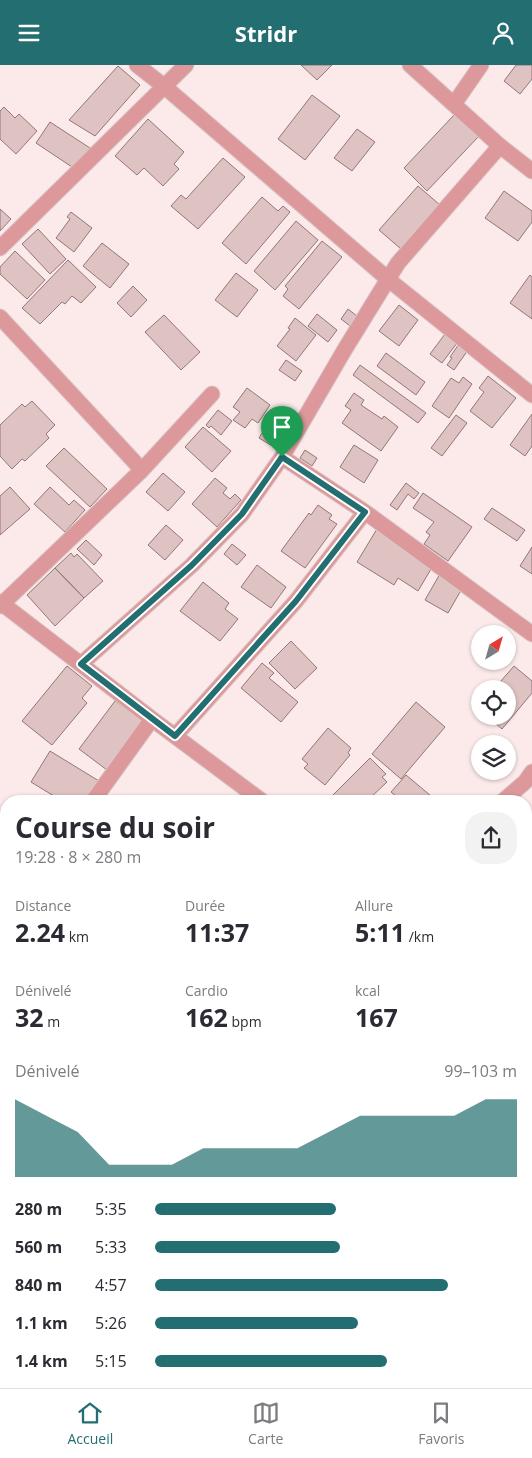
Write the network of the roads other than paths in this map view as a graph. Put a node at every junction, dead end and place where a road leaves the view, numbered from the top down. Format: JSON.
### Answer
{"nodes":[{"id":1,"x":137,"y":65,"type":"edge"},
{"id":2,"x":186,"y":65,"type":"edge"},
{"id":3,"x":410,"y":65,"type":"edge"},
{"id":4,"x":480,"y":65,"type":"edge"},
{"id":5,"x":165,"y":87,"type":"junction"},
{"id":6,"x":454,"y":104,"type":"junction"},
{"id":7,"x":500,"y":146,"type":"junction"},
{"id":8,"x":532,"y":171,"type":"edge"},
{"id":9,"x":0,"y":248,"type":"edge"},
{"id":10,"x":389,"y":280,"type":"junction"},
{"id":11,"x":0,"y":317,"type":"edge"},
{"id":12,"x":212,"y":394,"type":"dead end"},
{"id":13,"x":532,"y":395,"type":"edge"},
{"id":14,"x":282,"y":457,"type":"junction"},
{"id":15,"x":142,"y":470,"type":"junction"},
{"id":16,"x":365,"y":512,"type":"junction"},
{"id":17,"x":1,"y":604,"type":"edge"},
{"id":18,"x":532,"y":634,"type":"edge"},
{"id":19,"x":81,"y":664,"type":"junction"},
{"id":20,"x":152,"y":719,"type":"junction"},
{"id":21,"x":175,"y":736,"type":"junction"},
{"id":22,"x":532,"y":772,"type":"edge"},
{"id":23,"x":97,"y":795,"type":"edge"},
{"id":24,"x":254,"y":795,"type":"edge"},
{"id":25,"x":510,"y":795,"type":"edge"}],
"edges":[{"from":1,"to":5,"type":"street"},
{"from":2,"to":5,"type":"street"},
{"from":3,"to":6,"type":"street"},
{"from":4,"to":6,"type":"street"},
{"from":5,"to":9,"type":"street"},
{"from":5,"to":10,"type":"street"},
{"from":6,"to":7,"type":"street"},
{"from":7,"to":8,"type":"street"},
{"from":7,"to":10,"type":"street"},
{"from":10,"to":13,"type":"street"},
{"from":10,"to":14,"type":"street"},
{"from":11,"to":15,"type":"street"},
{"from":12,"to":15,"type":"street"},
{"from":14,"to":16,"type":"street"},
{"from":14,"to":19,"type":"street"},
{"from":15,"to":17,"type":"street"},
{"from":16,"to":18,"type":"street"},
{"from":16,"to":21,"type":"street"},
{"from":17,"to":19,"type":"street"},
{"from":19,"to":20,"type":"street"},
{"from":20,"to":21,"type":"street"},
{"from":20,"to":23,"type":"street"},
{"from":21,"to":24,"type":"street"},
{"from":22,"to":25,"type":"street"}]}
